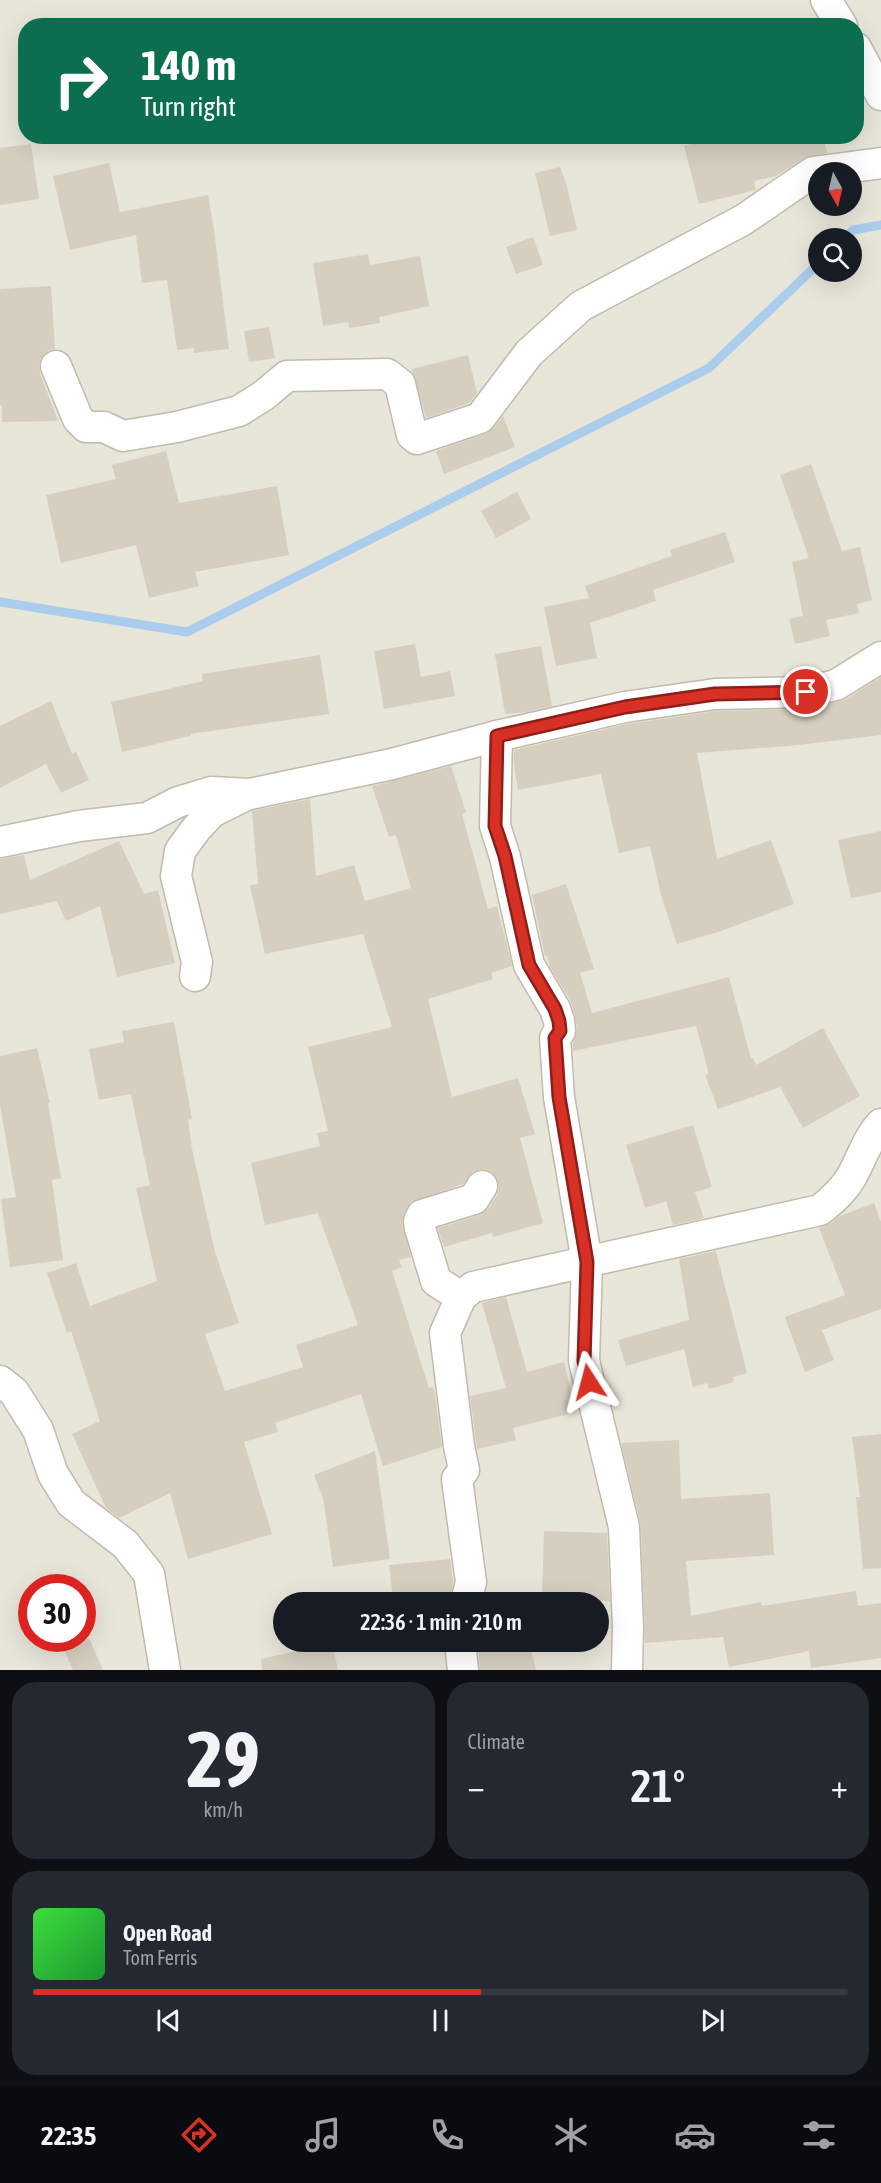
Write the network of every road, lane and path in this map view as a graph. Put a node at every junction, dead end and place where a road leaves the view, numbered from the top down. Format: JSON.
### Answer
{"nodes":[{"id":1,"x":826,"y":0,"type":"edge"},
{"id":2,"x":837,"y":18,"type":"edge"},
{"id":3,"x":864,"y":63,"type":"edge"},
{"id":4,"x":881,"y":95,"type":"edge"},
{"id":5,"x":881,"y":163,"type":"edge"},
{"id":6,"x":56,"y":366,"type":"dead end"},
{"id":7,"x":881,"y":657,"type":"edge"},
{"id":8,"x":497,"y":736,"type":"junction"},
{"id":9,"x":250,"y":794,"type":"junction"},
{"id":10,"x":0,"y":842,"type":"edge"},
{"id":11,"x":195,"y":976,"type":"dead end"},
{"id":12,"x":881,"y":1124,"type":"edge"},
{"id":13,"x":482,"y":1186,"type":"dead end"},
{"id":14,"x":587,"y":1262,"type":"junction"},
{"id":15,"x":461,"y":1298,"type":"junction"},
{"id":16,"x":0,"y":1381,"type":"edge"},
{"id":17,"x":468,"y":1592,"type":"edge"},
{"id":18,"x":461,"y":1652,"type":"edge"},
{"id":19,"x":165,"y":1670,"type":"edge"},
{"id":20,"x":463,"y":1670,"type":"edge"},
{"id":21,"x":627,"y":1670,"type":"edge"}],
"edges":[{"from":1,"to":2,"type":"street"},
{"from":3,"to":4,"type":"street"},
{"from":5,"to":6,"type":"street"},
{"from":7,"to":8,"type":"street"},
{"from":8,"to":9,"type":"street"},
{"from":8,"to":14,"type":"street"},
{"from":9,"to":10,"type":"street"},
{"from":9,"to":11,"type":"street"},
{"from":12,"to":14,"type":"street"},
{"from":13,"to":15,"type":"street"},
{"from":14,"to":15,"type":"street"},
{"from":14,"to":21,"type":"street"},
{"from":15,"to":17,"type":"street"},
{"from":16,"to":19,"type":"street"},
{"from":18,"to":20,"type":"street"}]}
